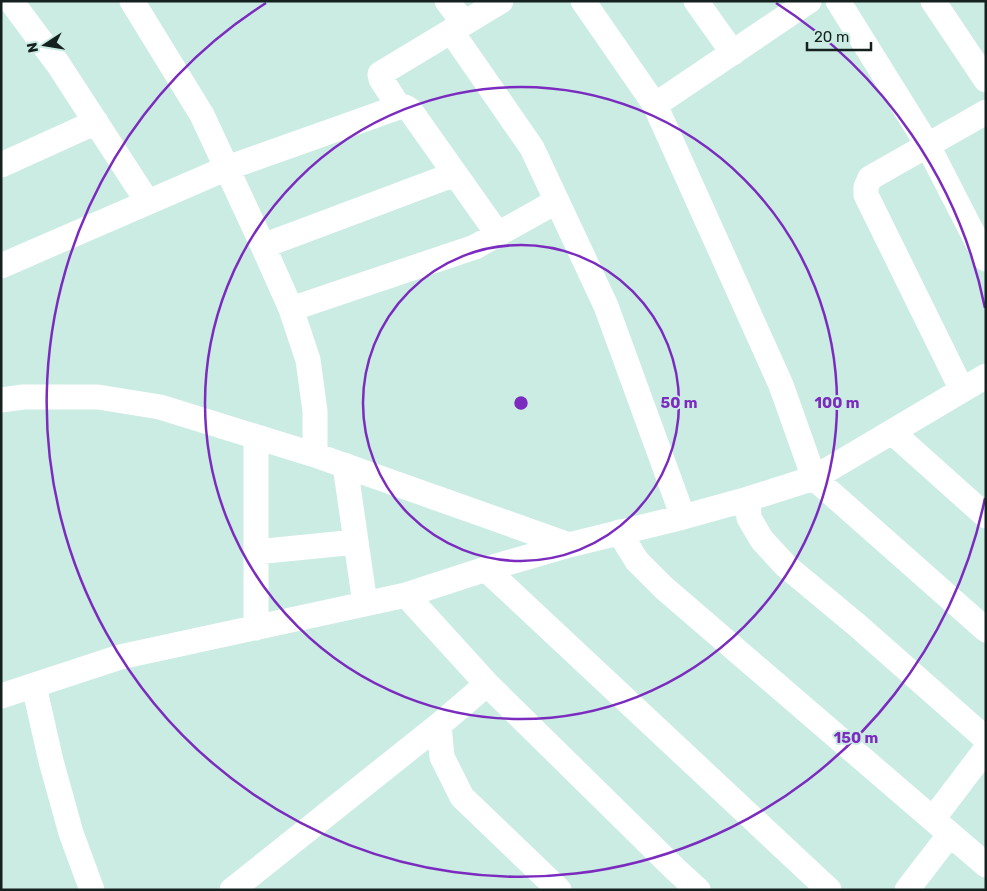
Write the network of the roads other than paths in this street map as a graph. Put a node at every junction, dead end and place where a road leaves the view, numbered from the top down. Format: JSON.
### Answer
{"nodes":[{"id":1,"x":12,"y":1,"type":"edge"},
{"id":2,"x":132,"y":1,"type":"edge"},
{"id":3,"x":448,"y":1,"type":"edge"},
{"id":4,"x":501,"y":1,"type":"edge"},
{"id":5,"x":583,"y":1,"type":"edge"},
{"id":6,"x":696,"y":1,"type":"edge"},
{"id":7,"x":808,"y":1,"type":"edge"},
{"id":8,"x":838,"y":1,"type":"edge"},
{"id":9,"x":933,"y":1,"type":"edge"},
{"id":10,"x":457,"y":27,"type":"junction"},
{"id":11,"x":733,"y":53,"type":"junction"},
{"id":12,"x":986,"y":80,"type":"edge"},
{"id":13,"x":654,"y":105,"type":"junction"},
{"id":14,"x":399,"y":107,"type":"junction"},
{"id":15,"x":986,"y":112,"type":"edge"},
{"id":16,"x":96,"y":122,"type":"junction"},
{"id":17,"x":927,"y":144,"type":"junction"},
{"id":18,"x":1,"y":165,"type":"edge"},
{"id":19,"x":227,"y":168,"type":"junction"},
{"id":20,"x":455,"y":174,"type":"junction"},
{"id":21,"x":147,"y":201,"type":"junction"},
{"id":22,"x":557,"y":201,"type":"junction"},
{"id":23,"x":497,"y":233,"type":"junction"},
{"id":24,"x":263,"y":246,"type":"junction"},
{"id":25,"x":986,"y":258,"type":"edge"},
{"id":26,"x":1,"y":266,"type":"edge"},
{"id":27,"x":291,"y":308,"type":"junction"},
{"id":28,"x":979,"y":382,"type":"edge"},
{"id":29,"x":1,"y":400,"type":"edge"},
{"id":30,"x":892,"y":432,"type":"junction"},
{"id":31,"x":256,"y":437,"type":"junction"},
{"id":32,"x":316,"y":455,"type":"junction"},
{"id":33,"x":345,"y":465,"type":"junction"},
{"id":34,"x":814,"y":478,"type":"junction"},
{"id":35,"x":748,"y":499,"type":"junction"},
{"id":36,"x":986,"y":516,"type":"edge"},
{"id":37,"x":683,"y":517,"type":"junction"},
{"id":38,"x":619,"y":532,"type":"junction"},
{"id":39,"x":356,"y":542,"type":"junction"},
{"id":40,"x":568,"y":545,"type":"junction"},
{"id":41,"x":256,"y":552,"type":"junction"},
{"id":42,"x":486,"y":569,"type":"junction"},
{"id":43,"x":406,"y":595,"type":"junction"},
{"id":44,"x":365,"y":604,"type":"junction"},
{"id":45,"x":256,"y":628,"type":"junction"},
{"id":46,"x":986,"y":630,"type":"edge"},
{"id":47,"x":487,"y":684,"type":"junction"},
{"id":48,"x":34,"y":686,"type":"junction"},
{"id":49,"x":1,"y":696,"type":"edge"},
{"id":50,"x":439,"y":725,"type":"junction"},
{"id":51,"x":986,"y":739,"type":"edge"},
{"id":52,"x":986,"y":749,"type":"edge"},
{"id":53,"x":941,"y":826,"type":"junction"},
{"id":54,"x":986,"y":865,"type":"edge"},
{"id":55,"x":92,"y":890,"type":"edge"},
{"id":56,"x":232,"y":890,"type":"edge"},
{"id":57,"x":559,"y":890,"type":"edge"},
{"id":58,"x":698,"y":890,"type":"edge"},
{"id":59,"x":829,"y":890,"type":"edge"},
{"id":60,"x":907,"y":890,"type":"edge"}],
"edges":[{"from":1,"to":16,"type":"street"},
{"from":2,"to":19,"type":"street"},
{"from":3,"to":10,"type":"street"},
{"from":4,"to":10,"type":"street"},
{"from":5,"to":13,"type":"street"},
{"from":6,"to":11,"type":"street"},
{"from":7,"to":11,"type":"street"},
{"from":8,"to":17,"type":"street"},
{"from":9,"to":12,"type":"street"},
{"from":10,"to":14,"type":"street"},
{"from":10,"to":22,"type":"street"},
{"from":11,"to":13,"type":"street"},
{"from":13,"to":34,"type":"street"},
{"from":14,"to":19,"type":"street"},
{"from":14,"to":20,"type":"street"},
{"from":15,"to":17,"type":"street"},
{"from":16,"to":18,"type":"street"},
{"from":16,"to":21,"type":"street"},
{"from":17,"to":25,"type":"street"},
{"from":17,"to":28,"type":"street"},
{"from":19,"to":21,"type":"street"},
{"from":19,"to":24,"type":"street"},
{"from":20,"to":23,"type":"street"},
{"from":20,"to":24,"type":"street"},
{"from":21,"to":26,"type":"street"},
{"from":22,"to":23,"type":"street"},
{"from":22,"to":37,"type":"street"},
{"from":23,"to":27,"type":"street"},
{"from":24,"to":27,"type":"street"},
{"from":27,"to":32,"type":"street"},
{"from":28,"to":30,"type":"street"},
{"from":29,"to":31,"type":"street"},
{"from":30,"to":34,"type":"street"},
{"from":30,"to":36,"type":"street"},
{"from":31,"to":32,"type":"street"},
{"from":31,"to":41,"type":"street"},
{"from":32,"to":33,"type":"street"},
{"from":33,"to":39,"type":"street"},
{"from":33,"to":40,"type":"street"},
{"from":34,"to":35,"type":"street"},
{"from":34,"to":46,"type":"street"},
{"from":35,"to":37,"type":"street"},
{"from":35,"to":51,"type":"street"},
{"from":37,"to":38,"type":"street"},
{"from":38,"to":40,"type":"street"},
{"from":38,"to":53,"type":"street"},
{"from":39,"to":41,"type":"street"},
{"from":39,"to":44,"type":"street"},
{"from":40,"to":42,"type":"street"},
{"from":41,"to":45,"type":"street"},
{"from":42,"to":43,"type":"street"},
{"from":42,"to":59,"type":"street"},
{"from":43,"to":44,"type":"street"},
{"from":43,"to":47,"type":"street"},
{"from":44,"to":45,"type":"street"},
{"from":45,"to":48,"type":"street"},
{"from":47,"to":50,"type":"street"},
{"from":47,"to":58,"type":"street"},
{"from":48,"to":49,"type":"street"},
{"from":48,"to":55,"type":"street"},
{"from":50,"to":56,"type":"street"},
{"from":50,"to":57,"type":"street"},
{"from":52,"to":53,"type":"street"},
{"from":53,"to":54,"type":"street"},
{"from":53,"to":60,"type":"street"}]}
